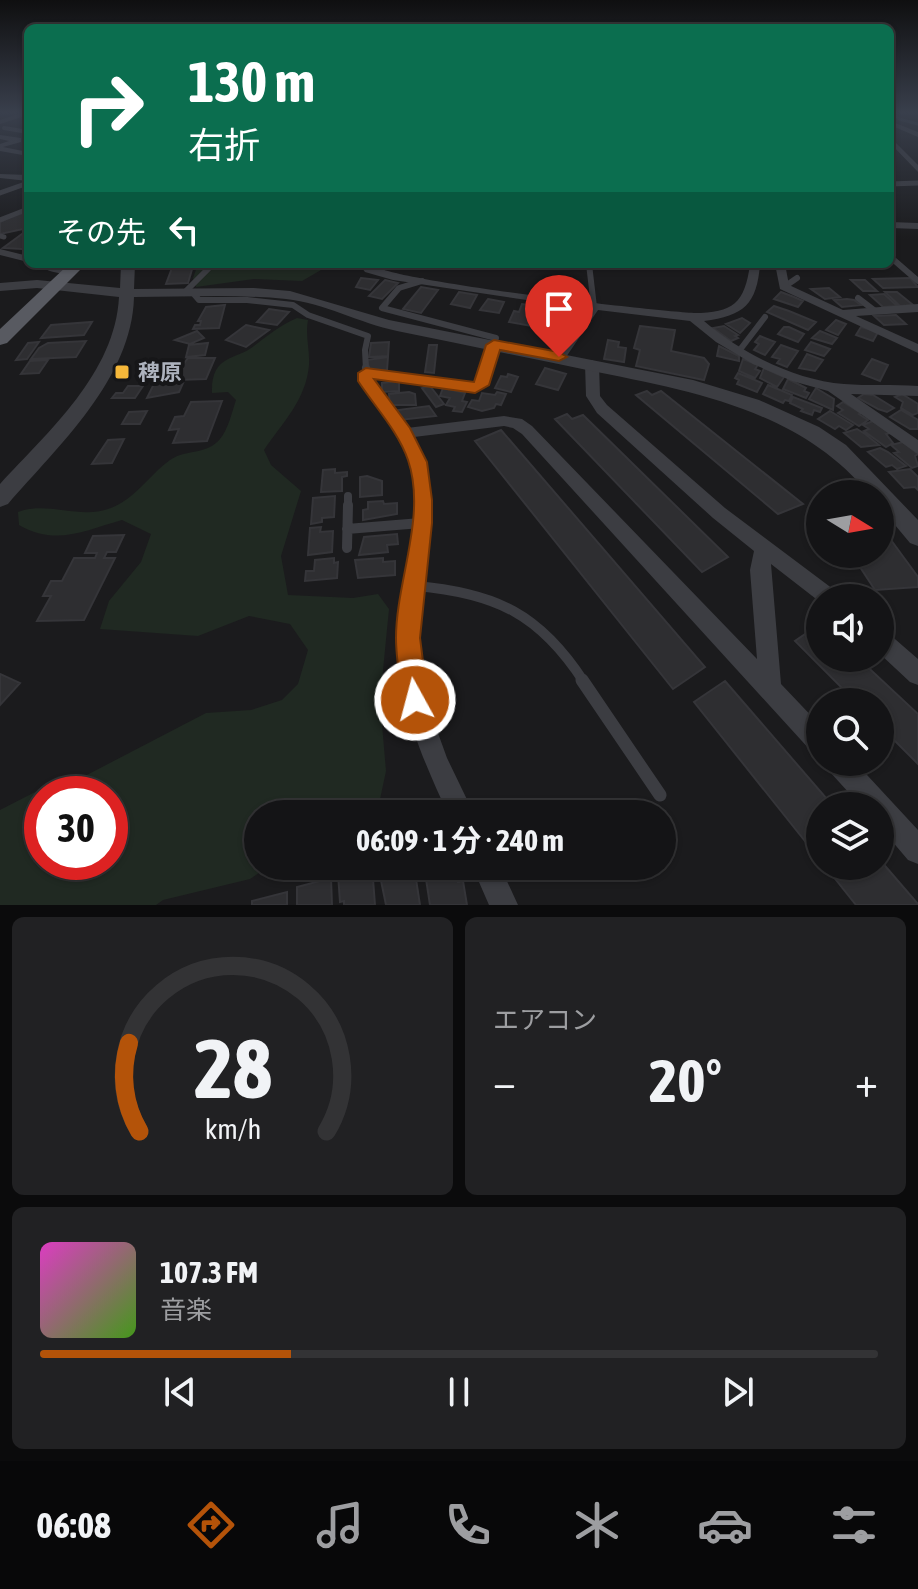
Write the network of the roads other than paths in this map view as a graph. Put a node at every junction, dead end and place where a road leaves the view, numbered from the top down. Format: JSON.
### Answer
{"nodes":[{"id":1,"x":907,"y":154,"type":"edge"},
{"id":2,"x":918,"y":170,"type":"edge"},
{"id":3,"x":0,"y":176,"type":"edge"},
{"id":4,"x":24,"y":179,"type":"edge"},
{"id":5,"x":24,"y":182,"type":"edge"},
{"id":6,"x":918,"y":183,"type":"edge"},
{"id":7,"x":894,"y":184,"type":"edge"},
{"id":8,"x":3,"y":192,"type":"edge"},
{"id":9,"x":19,"y":194,"type":"dead end"},
{"id":10,"x":24,"y":211,"type":"edge"},
{"id":11,"x":0,"y":220,"type":"edge"},
{"id":12,"x":894,"y":225,"type":"edge"},
{"id":13,"x":918,"y":226,"type":"edge"},
{"id":14,"x":0,"y":252,"type":"edge"},
{"id":15,"x":24,"y":258,"type":"edge"},
{"id":16,"x":895,"y":261,"type":"dead end"},
{"id":17,"x":74,"y":268,"type":"edge"},
{"id":18,"x":128,"y":268,"type":"edge"},
{"id":19,"x":210,"y":268,"type":"edge"},
{"id":20,"x":367,"y":268,"type":"edge"},
{"id":21,"x":589,"y":268,"type":"edge"},
{"id":22,"x":755,"y":268,"type":"edge"},
{"id":23,"x":781,"y":268,"type":"edge"},
{"id":24,"x":906,"y":271,"type":"junction"},
{"id":25,"x":918,"y":271,"type":"edge"},
{"id":26,"x":797,"y":278,"type":"dead end"},
{"id":27,"x":422,"y":281,"type":"junction"},
{"id":28,"x":918,"y":281,"type":"edge"},
{"id":29,"x":0,"y":287,"type":"edge"},
{"id":30,"x":784,"y":287,"type":"junction"},
{"id":31,"x":53,"y":288,"type":"junction"},
{"id":32,"x":128,"y":293,"type":"junction"},
{"id":33,"x":189,"y":293,"type":"junction"},
{"id":34,"x":0,"y":294,"type":"edge"},
{"id":35,"x":858,"y":298,"type":"dead end"},
{"id":36,"x":594,"y":307,"type":"junction"},
{"id":37,"x":918,"y":308,"type":"edge"},
{"id":38,"x":875,"y":311,"type":"junction"},
{"id":39,"x":844,"y":313,"type":"junction"},
{"id":40,"x":693,"y":317,"type":"junction"},
{"id":41,"x":765,"y":317,"type":"dead end"},
{"id":42,"x":0,"y":339,"type":"edge"},
{"id":43,"x":494,"y":345,"type":"junction"},
{"id":44,"x":918,"y":349,"type":"edge"},
{"id":45,"x":739,"y":351,"type":"junction"},
{"id":46,"x":559,"y":357,"type":"junction"},
{"id":47,"x":592,"y":364,"type":"junction"},
{"id":48,"x":366,"y":373,"type":"junction"},
{"id":49,"x":833,"y":388,"type":"junction"},
{"id":50,"x":918,"y":391,"type":"edge"},
{"id":51,"x":404,"y":433,"type":"junction"},
{"id":52,"x":918,"y":448,"type":"edge"},
{"id":53,"x":348,"y":496,"type":"dead end"},
{"id":54,"x":0,"y":498,"type":"edge"},
{"id":55,"x":421,"y":523,"type":"junction"},
{"id":56,"x":347,"y":529,"type":"junction"},
{"id":57,"x":915,"y":529,"type":"edge"},
{"id":58,"x":347,"y":548,"type":"dead end"},
{"id":59,"x":764,"y":548,"type":"junction"},
{"id":60,"x":812,"y":584,"type":"edge"},
{"id":61,"x":415,"y":586,"type":"junction"},
{"id":62,"x":894,"y":653,"type":"edge"},
{"id":63,"x":918,"y":674,"type":"edge"},
{"id":64,"x":770,"y":686,"type":"junction"},
{"id":65,"x":806,"y":726,"type":"edge"},
{"id":66,"x":851,"y":776,"type":"edge"},
{"id":67,"x":865,"y":792,"type":"edge"},
{"id":68,"x":660,"y":795,"type":"dead end"},
{"id":69,"x":454,"y":800,"type":"edge"},
{"id":70,"x":894,"y":824,"type":"edge"},
{"id":71,"x":918,"y":850,"type":"edge"},
{"id":72,"x":492,"y":880,"type":"edge"},
{"id":73,"x":504,"y":905,"type":"edge"}],
"edges":[{"from":1,"to":2,"type":"street"},
{"from":3,"to":4,"type":"street"},
{"from":5,"to":8,"type":"lane"},
{"from":6,"to":7,"type":"lane"},
{"from":8,"to":9,"type":"lane"},
{"from":10,"to":11,"type":"lane"},
{"from":12,"to":13,"type":"street"},
{"from":14,"to":15,"type":"street"},
{"from":16,"to":24,"type":"lane"},
{"from":17,"to":31,"type":"main road"},
{"from":18,"to":32,"type":"street"},
{"from":19,"to":33,"type":"lane"},
{"from":20,"to":27,"type":"street"},
{"from":21,"to":36,"type":"lane"},
{"from":22,"to":40,"type":"street"},
{"from":23,"to":30,"type":"street"},
{"from":24,"to":25,"type":"lane"},
{"from":24,"to":28,"type":"lane"},
{"from":26,"to":30,"type":"lane"},
{"from":27,"to":36,"type":"street"},
{"from":27,"to":43,"type":"lane"},
{"from":29,"to":31,"type":"street"},
{"from":30,"to":39,"type":"street"},
{"from":31,"to":32,"type":"street"},
{"from":31,"to":34,"type":"street"},
{"from":31,"to":42,"type":"main road"},
{"from":32,"to":33,"type":"street"},
{"from":32,"to":54,"type":"street"},
{"from":33,"to":43,"type":"street"},
{"from":33,"to":48,"type":"lane"},
{"from":35,"to":38,"type":"lane"},
{"from":36,"to":40,"type":"street"},
{"from":36,"to":46,"type":"street"},
{"from":37,"to":38,"type":"street"},
{"from":38,"to":39,"type":"street"},
{"from":39,"to":44,"type":"street"},
{"from":40,"to":45,"type":"street"},
{"from":41,"to":45,"type":"lane"},
{"from":43,"to":46,"type":"street"},
{"from":43,"to":48,"type":"street"},
{"from":45,"to":49,"type":"street"},
{"from":46,"to":47,"type":"street"},
{"from":47,"to":57,"type":"street"},
{"from":47,"to":59,"type":"street"},
{"from":48,"to":51,"type":"lane"},
{"from":49,"to":50,"type":"street"},
{"from":49,"to":52,"type":"street"},
{"from":51,"to":55,"type":"street"},
{"from":51,"to":64,"type":"street"},
{"from":53,"to":56,"type":"lane"},
{"from":55,"to":56,"type":"lane"},
{"from":55,"to":61,"type":"street"},
{"from":56,"to":58,"type":"lane"},
{"from":59,"to":60,"type":"street"},
{"from":59,"to":64,"type":"street"},
{"from":61,"to":68,"type":"lane"},
{"from":61,"to":69,"type":"street"},
{"from":62,"to":63,"type":"street"},
{"from":64,"to":65,"type":"street"},
{"from":66,"to":67,"type":"street"},
{"from":70,"to":71,"type":"street"},
{"from":72,"to":73,"type":"street"}]}
